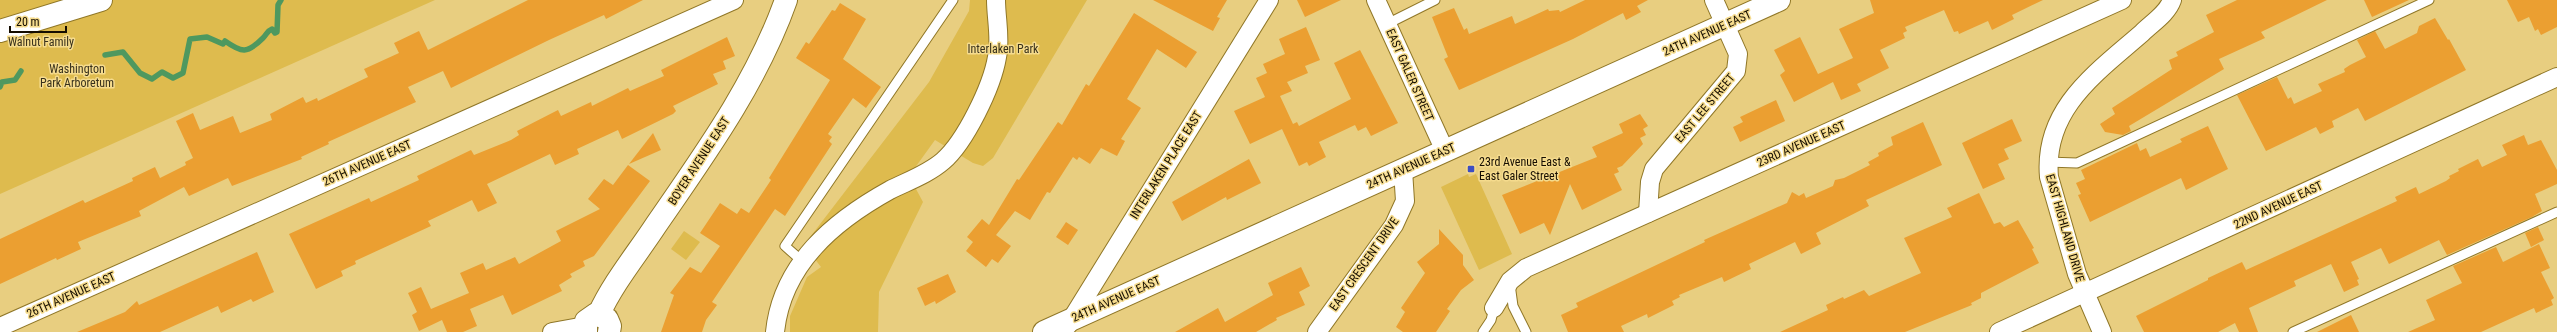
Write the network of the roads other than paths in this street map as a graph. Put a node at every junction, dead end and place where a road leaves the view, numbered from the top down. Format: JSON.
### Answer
{"nodes":[{"id":1,"x":101,"y":0,"type":"edge"},
{"id":2,"x":734,"y":0,"type":"edge"},
{"id":3,"x":786,"y":0,"type":"edge"},
{"id":4,"x":953,"y":0,"type":"edge"},
{"id":5,"x":996,"y":0,"type":"edge"},
{"id":6,"x":1269,"y":0,"type":"edge"},
{"id":7,"x":1376,"y":0,"type":"edge"},
{"id":8,"x":1436,"y":0,"type":"edge"},
{"id":9,"x":1714,"y":0,"type":"edge"},
{"id":10,"x":1779,"y":0,"type":"edge"},
{"id":11,"x":2122,"y":0,"type":"edge"},
{"id":12,"x":2172,"y":0,"type":"edge"},
{"id":13,"x":2430,"y":0,"type":"edge"},
{"id":14,"x":1387,"y":24,"type":"junction"},
{"id":15,"x":1725,"y":24,"type":"junction"},
{"id":16,"x":0,"y":31,"type":"edge"},
{"id":17,"x":2557,"y":77,"type":"edge"},
{"id":18,"x":1445,"y":151,"type":"junction"},
{"id":19,"x":2047,"y":162,"type":"junction"},
{"id":20,"x":1403,"y":170,"type":"junction"},
{"id":21,"x":2557,"y":212,"type":"edge"},
{"id":22,"x":1648,"y":213,"type":"junction"},
{"id":23,"x":802,"y":261,"type":"junction"},
{"id":24,"x":1510,"y":281,"type":"junction"},
{"id":25,"x":2085,"y":293,"type":"junction"},
{"id":26,"x":1494,"y":308,"type":"joint"},
{"id":27,"x":595,"y":326,"type":"edge"},
{"id":28,"x":1068,"y":326,"type":"edge"},
{"id":29,"x":0,"y":327,"type":"edge"},
{"id":30,"x":552,"y":332,"type":"edge"},
{"id":31,"x":775,"y":332,"type":"edge"},
{"id":32,"x":1044,"y":332,"type":"edge"},
{"id":33,"x":1317,"y":332,"type":"edge"},
{"id":34,"x":1483,"y":332,"type":"edge"},
{"id":35,"x":1526,"y":332,"type":"edge"},
{"id":36,"x":1999,"y":332,"type":"edge"},
{"id":37,"x":2102,"y":332,"type":"edge"},
{"id":38,"x":2293,"y":332,"type":"edge"}],
"edges":[{"from":1,"to":16,"type":"main road"},
{"from":2,"to":29,"type":"street","name":"26TH AVENUE EAST"},
{"from":3,"to":27,"type":"main road","name":"BOYER AVENUE EAST"},
{"from":4,"to":23,"type":"lane"},
{"from":5,"to":23,"type":"street"},
{"from":6,"to":28,"type":"street","name":"INTERLAKEN PLACE EAST"},
{"from":7,"to":14,"type":"street","name":"EAST GALER STREET"},
{"from":8,"to":14,"type":"lane"},
{"from":9,"to":15,"type":"street","name":"EAST LEE STREET"},
{"from":10,"to":15,"type":"main road","name":"24TH AVENUE EAST"},
{"from":11,"to":22,"type":"street","name":"23RD AVENUE EAST"},
{"from":12,"to":19,"type":"street","name":"EAST HIGHLAND DRIVE"},
{"from":13,"to":19,"type":"lane"},
{"from":14,"to":18,"type":"street","name":"EAST GALER STREET"},
{"from":15,"to":18,"type":"main road","name":"24TH AVENUE EAST"},
{"from":15,"to":22,"type":"street","name":"EAST LEE STREET"},
{"from":17,"to":25,"type":"street","name":"22ND AVENUE EAST"},
{"from":18,"to":20,"type":"main road","name":"24TH AVENUE EAST"},
{"from":19,"to":25,"type":"street","name":"EAST HIGHLAND DRIVE"},
{"from":20,"to":28,"type":"main road","name":"24TH AVENUE EAST"},
{"from":20,"to":33,"type":"street","name":"EAST CRESCENT DRIVE"},
{"from":21,"to":38,"type":"lane"},
{"from":22,"to":24,"type":"street","name":"23RD AVENUE EAST"},
{"from":23,"to":31,"type":"street"},
{"from":24,"to":26,"type":"street","name":"23RD AVENUE EAST"},
{"from":24,"to":35,"type":"lane"},
{"from":25,"to":36,"type":"street","name":"22ND AVENUE EAST"},
{"from":25,"to":37,"type":"street","name":"EAST HIGHLAND DRIVE"},
{"from":26,"to":34,"type":"lane"},
{"from":27,"to":30,"type":"street"},
{"from":28,"to":32,"type":"main road","name":"24TH AVENUE EAST"}]}
